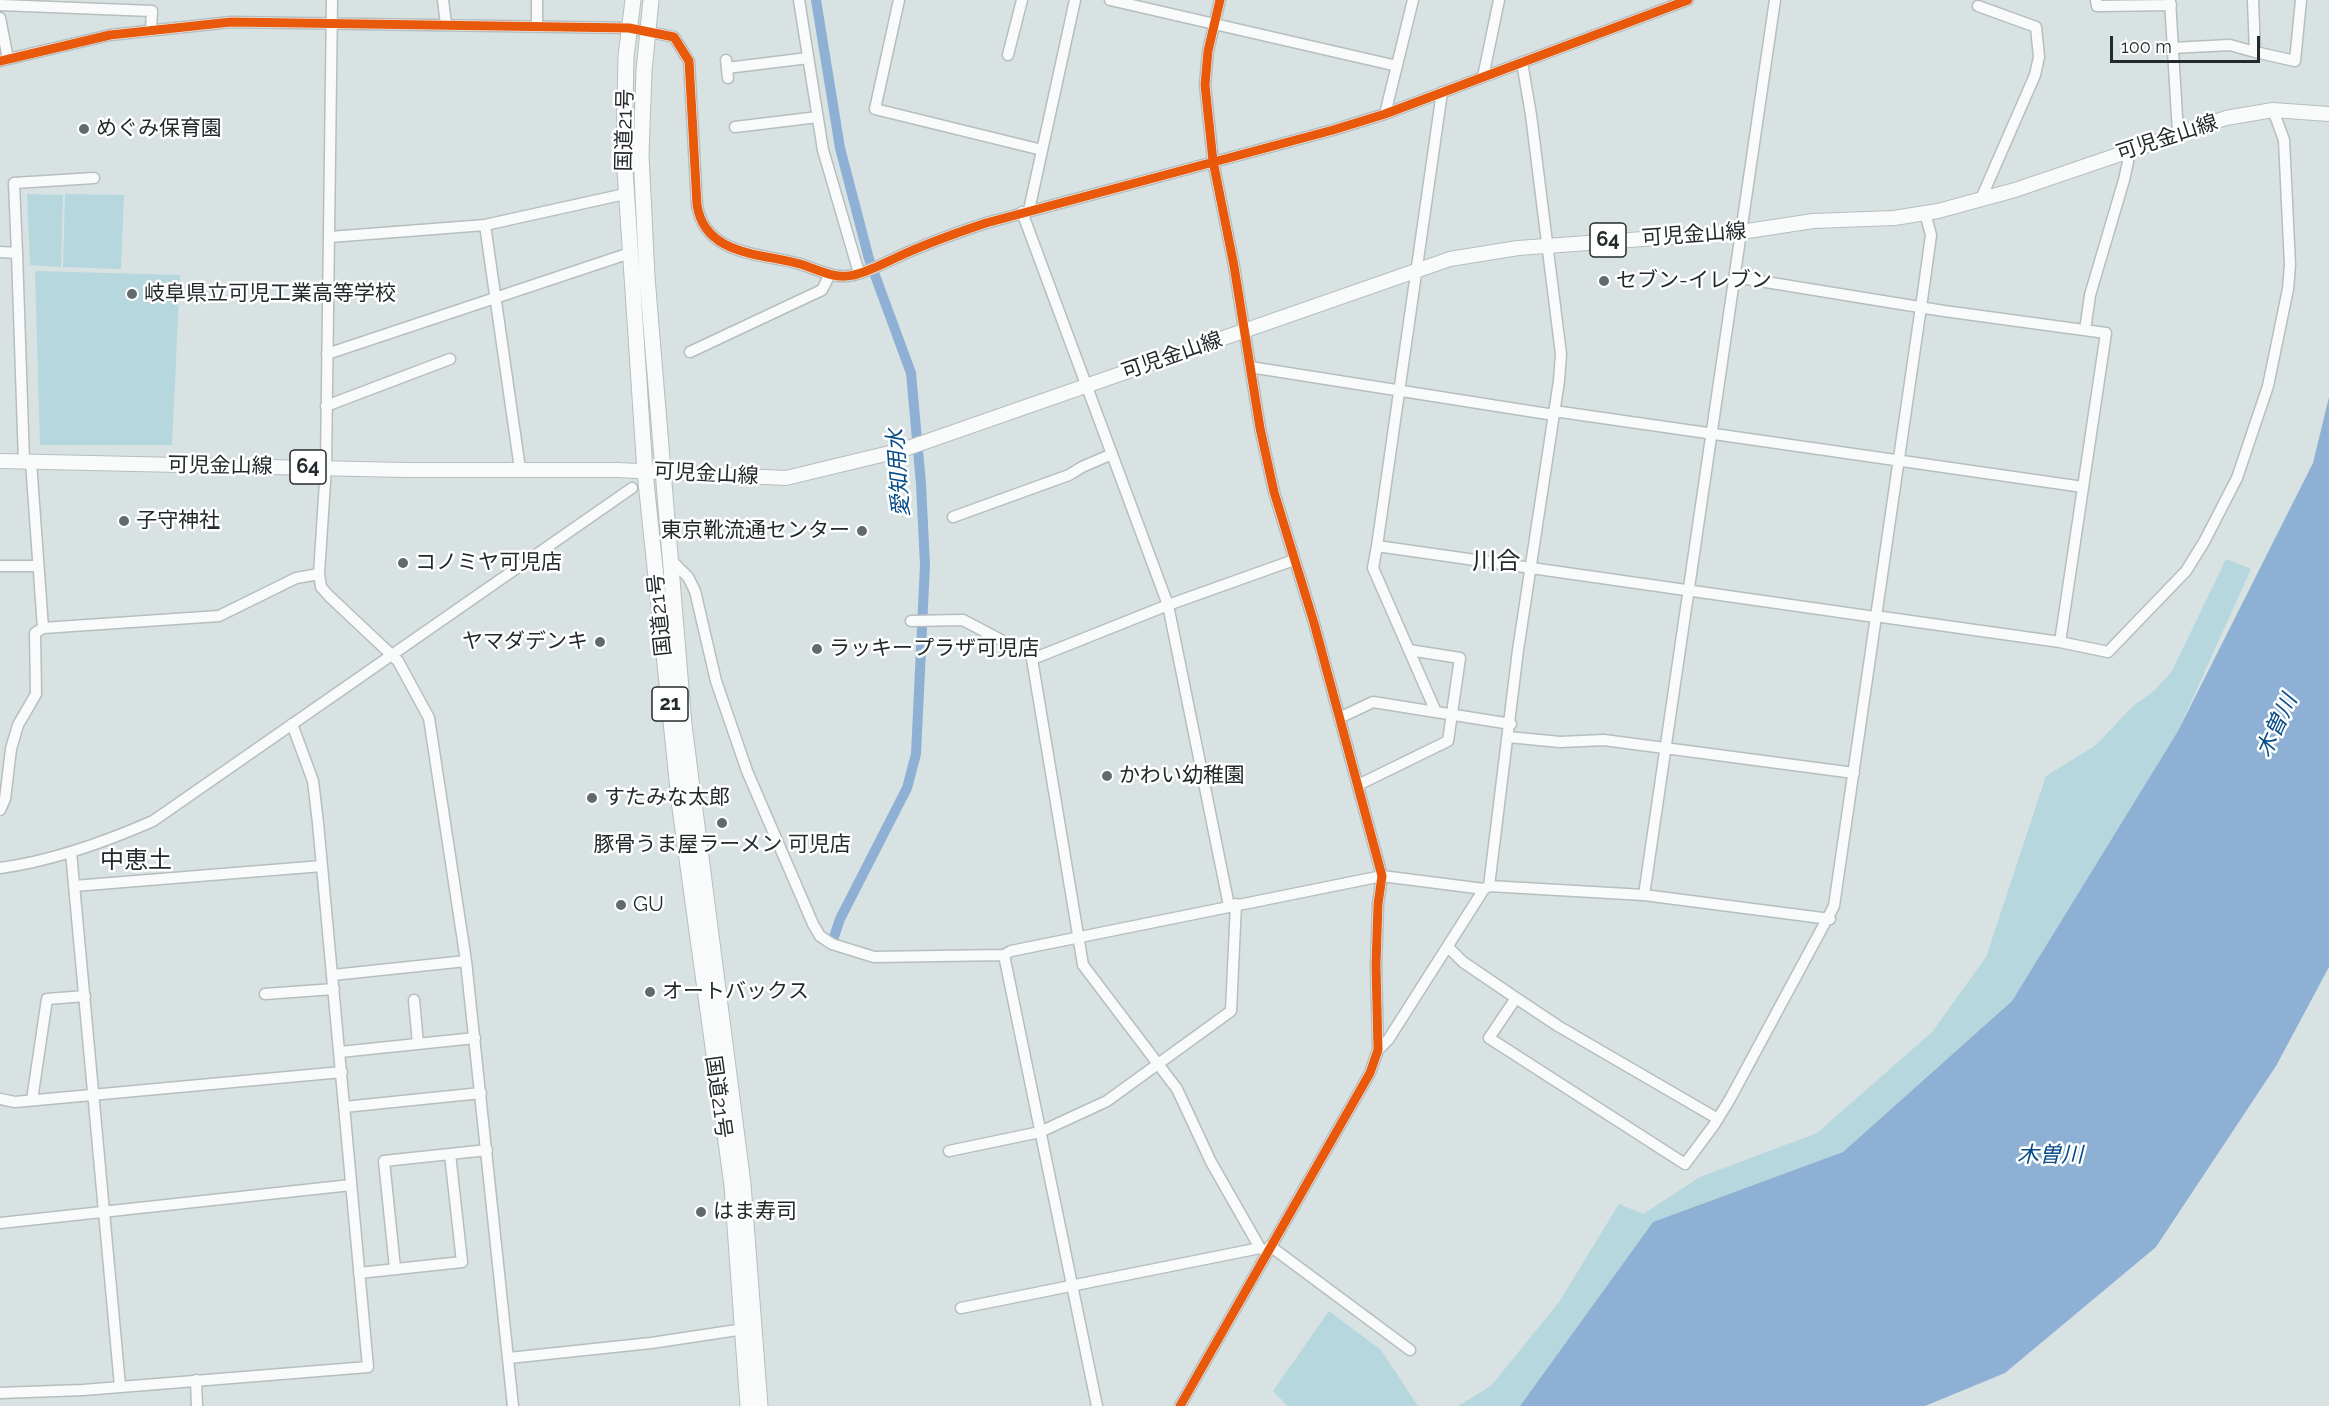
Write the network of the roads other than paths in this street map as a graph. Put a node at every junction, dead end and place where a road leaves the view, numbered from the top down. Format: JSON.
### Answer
{"nodes":[{"id":1,"x":332,"y":0,"type":"edge"},
{"id":2,"x":443,"y":0,"type":"edge"},
{"id":3,"x":537,"y":0,"type":"edge"},
{"id":4,"x":633,"y":0,"type":"edge"},
{"id":5,"x":651,"y":0,"type":"edge"},
{"id":6,"x":799,"y":0,"type":"edge"},
{"id":7,"x":899,"y":0,"type":"edge"},
{"id":8,"x":1022,"y":0,"type":"edge"},
{"id":9,"x":1075,"y":0,"type":"edge"},
{"id":10,"x":1110,"y":0,"type":"edge"},
{"id":11,"x":1220,"y":0,"type":"edge"},
{"id":12,"x":1413,"y":0,"type":"edge"},
{"id":13,"x":1499,"y":0,"type":"edge"},
{"id":14,"x":1688,"y":0,"type":"edge"},
{"id":15,"x":1775,"y":0,"type":"edge"},
{"id":16,"x":2096,"y":0,"type":"edge"},
{"id":17,"x":2253,"y":0,"type":"edge"},
{"id":18,"x":2301,"y":0,"type":"edge"},
{"id":19,"x":2171,"y":2,"type":"edge"},
{"id":20,"x":74,"y":4,"type":"edge"},
{"id":21,"x":0,"y":5,"type":"edge"},
{"id":22,"x":1978,"y":6,"type":"dead end"},
{"id":23,"x":0,"y":18,"type":"edge"},
{"id":24,"x":334,"y":23,"type":"junction"},
{"id":25,"x":446,"y":24,"type":"junction"},
{"id":26,"x":537,"y":25,"type":"junction"},
{"id":27,"x":1214,"y":26,"type":"junction"},
{"id":28,"x":629,"y":28,"type":"junction"},
{"id":29,"x":151,"y":29,"type":"junction"},
{"id":30,"x":647,"y":30,"type":"junction"},
{"id":31,"x":2172,"y":48,"type":"junction"},
{"id":32,"x":2255,"y":52,"type":"junction"},
{"id":33,"x":1008,"y":55,"type":"dead end"},
{"id":34,"x":808,"y":58,"type":"junction"},
{"id":35,"x":4,"y":60,"type":"edge"},
{"id":36,"x":1522,"y":62,"type":"junction"},
{"id":37,"x":1397,"y":66,"type":"junction"},
{"id":38,"x":727,"y":69,"type":"dead end"},
{"id":39,"x":1483,"y":77,"type":"junction"},
{"id":40,"x":1442,"y":92,"type":"junction"},
{"id":41,"x":2273,"y":110,"type":"junction"},
{"id":42,"x":1385,"y":114,"type":"junction"},
{"id":43,"x":2329,"y":114,"type":"edge"},
{"id":44,"x":818,"y":117,"type":"junction"},
{"id":45,"x":735,"y":127,"type":"dead end"},
{"id":46,"x":2178,"y":133,"type":"junction"},
{"id":47,"x":1042,"y":150,"type":"junction"},
{"id":48,"x":2124,"y":152,"type":"junction"},
{"id":49,"x":1213,"y":162,"type":"junction"},
{"id":50,"x":94,"y":178,"type":"dead end"},
{"id":51,"x":625,"y":194,"type":"junction"},
{"id":52,"x":1980,"y":201,"type":"junction"},
{"id":53,"x":1025,"y":211,"type":"junction"},
{"id":54,"x":1925,"y":213,"type":"junction"},
{"id":55,"x":485,"y":225,"type":"junction"},
{"id":56,"x":1742,"y":232,"type":"junction"},
{"id":57,"x":330,"y":237,"type":"junction"},
{"id":58,"x":1547,"y":246,"type":"junction"},
{"id":59,"x":0,"y":252,"type":"edge"},
{"id":60,"x":630,"y":253,"type":"junction"},
{"id":61,"x":17,"y":254,"type":"junction"},
{"id":62,"x":1416,"y":270,"type":"junction"},
{"id":63,"x":861,"y":273,"type":"junction"},
{"id":64,"x":830,"y":274,"type":"junction"},
{"id":65,"x":1735,"y":277,"type":"junction"},
{"id":66,"x":494,"y":297,"type":"junction"},
{"id":67,"x":1922,"y":306,"type":"junction"},
{"id":68,"x":2085,"y":330,"type":"junction"},
{"id":69,"x":1244,"y":331,"type":"junction"},
{"id":70,"x":690,"y":352,"type":"dead end"},
{"id":71,"x":327,"y":354,"type":"junction"},
{"id":72,"x":450,"y":359,"type":"dead end"},
{"id":73,"x":1250,"y":367,"type":"junction"},
{"id":74,"x":1087,"y":385,"type":"junction"},
{"id":75,"x":1397,"y":391,"type":"junction"},
{"id":76,"x":326,"y":406,"type":"junction"},
{"id":77,"x":1554,"y":413,"type":"junction"},
{"id":78,"x":1712,"y":434,"type":"junction"},
{"id":79,"x":1112,"y":454,"type":"junction"},
{"id":80,"x":0,"y":461,"type":"edge"},
{"id":81,"x":1899,"y":461,"type":"junction"},
{"id":82,"x":28,"y":462,"type":"junction"},
{"id":83,"x":326,"y":466,"type":"junction"},
{"id":84,"x":520,"y":469,"type":"junction"},
{"id":85,"x":645,"y":472,"type":"junction"},
{"id":86,"x":664,"y":472,"type":"junction"},
{"id":87,"x":632,"y":488,"type":"dead end"},
{"id":88,"x":2083,"y":488,"type":"junction"},
{"id":89,"x":953,"y":518,"type":"dead end"},
{"id":90,"x":1377,"y":546,"type":"junction"},
{"id":91,"x":671,"y":560,"type":"junction"},
{"id":92,"x":1293,"y":560,"type":"junction"},
{"id":93,"x":0,"y":566,"type":"edge"},
{"id":94,"x":37,"y":566,"type":"junction"},
{"id":95,"x":1533,"y":567,"type":"junction"},
{"id":96,"x":319,"y":574,"type":"junction"},
{"id":97,"x":1689,"y":592,"type":"junction"},
{"id":98,"x":1168,"y":605,"type":"junction"},
{"id":99,"x":1875,"y":616,"type":"junction"},
{"id":100,"x":911,"y":621,"type":"dead end"},
{"id":101,"x":43,"y":628,"type":"junction"},
{"id":102,"x":2060,"y":642,"type":"junction"},
{"id":103,"x":1409,"y":650,"type":"junction"},
{"id":104,"x":391,"y":655,"type":"junction"},
{"id":105,"x":1035,"y":658,"type":"junction"},
{"id":106,"x":1436,"y":712,"type":"junction"},
{"id":107,"x":1453,"y":715,"type":"junction"},
{"id":108,"x":1340,"y":718,"type":"junction"},
{"id":109,"x":292,"y":724,"type":"junction"},
{"id":110,"x":1511,"y":724,"type":"junction"},
{"id":111,"x":1508,"y":737,"type":"junction"},
{"id":112,"x":1666,"y":749,"type":"junction"},
{"id":113,"x":1854,"y":773,"type":"junction"},
{"id":114,"x":1358,"y":785,"type":"junction"},
{"id":115,"x":0,"y":810,"type":"edge"},
{"id":116,"x":71,"y":852,"type":"junction"},
{"id":117,"x":322,"y":866,"type":"junction"},
{"id":118,"x":0,"y":868,"type":"edge"},
{"id":119,"x":1382,"y":876,"type":"junction"},
{"id":120,"x":74,"y":886,"type":"junction"},
{"id":121,"x":1486,"y":888,"type":"junction"},
{"id":122,"x":1644,"y":895,"type":"junction"},
{"id":123,"x":1232,"y":905,"type":"junction"},
{"id":124,"x":1830,"y":919,"type":"junction"},
{"id":125,"x":1081,"y":937,"type":"junction"},
{"id":126,"x":1448,"y":947,"type":"junction"},
{"id":127,"x":1004,"y":955,"type":"junction"},
{"id":128,"x":466,"y":961,"type":"junction"},
{"id":129,"x":333,"y":975,"type":"junction"},
{"id":130,"x":333,"y":989,"type":"junction"},
{"id":131,"x":265,"y":994,"type":"dead end"},
{"id":132,"x":85,"y":996,"type":"junction"},
{"id":133,"x":1516,"y":998,"type":"junction"},
{"id":134,"x":414,"y":1000,"type":"dead end"},
{"id":135,"x":475,"y":1038,"type":"junction"},
{"id":136,"x":418,"y":1044,"type":"junction"},
{"id":137,"x":1378,"y":1050,"type":"junction"},
{"id":138,"x":340,"y":1052,"type":"junction"},
{"id":139,"x":1158,"y":1065,"type":"junction"},
{"id":140,"x":342,"y":1072,"type":"junction"},
{"id":141,"x":481,"y":1093,"type":"junction"},
{"id":142,"x":94,"y":1094,"type":"junction"},
{"id":143,"x":0,"y":1099,"type":"edge"},
{"id":144,"x":32,"y":1100,"type":"junction"},
{"id":145,"x":344,"y":1107,"type":"junction"},
{"id":146,"x":1718,"y":1119,"type":"junction"},
{"id":147,"x":1040,"y":1132,"type":"junction"},
{"id":148,"x":487,"y":1150,"type":"junction"},
{"id":149,"x":948,"y":1151,"type":"dead end"},
{"id":150,"x":450,"y":1154,"type":"junction"},
{"id":151,"x":351,"y":1185,"type":"junction"},
{"id":152,"x":105,"y":1210,"type":"junction"},
{"id":153,"x":0,"y":1223,"type":"edge"},
{"id":154,"x":1266,"y":1249,"type":"junction"},
{"id":155,"x":395,"y":1268,"type":"junction"},
{"id":156,"x":359,"y":1273,"type":"junction"},
{"id":157,"x":1071,"y":1286,"type":"junction"},
{"id":158,"x":961,"y":1308,"type":"dead end"},
{"id":159,"x":744,"y":1329,"type":"junction"},
{"id":160,"x":1410,"y":1350,"type":"dead end"},
{"id":161,"x":509,"y":1358,"type":"junction"},
{"id":162,"x":196,"y":1380,"type":"junction"},
{"id":163,"x":120,"y":1386,"type":"junction"},
{"id":164,"x":0,"y":1393,"type":"edge"},
{"id":165,"x":197,"y":1406,"type":"edge"},
{"id":166,"x":513,"y":1406,"type":"edge"},
{"id":167,"x":748,"y":1406,"type":"edge"},
{"id":168,"x":760,"y":1406,"type":"edge"},
{"id":169,"x":1097,"y":1406,"type":"edge"},
{"id":170,"x":1180,"y":1406,"type":"edge"}],
"edges":[{"from":1,"to":24,"type":"street"},
{"from":2,"to":25,"type":"street"},
{"from":3,"to":26,"type":"street"},
{"from":4,"to":28,"type":"highway","name":"国道21号","number":"21"},
{"from":5,"to":30,"type":"highway","name":"国道21号","number":"21"},
{"from":6,"to":34,"type":"street"},
{"from":7,"to":47,"type":"street"},
{"from":8,"to":33,"type":"street"},
{"from":9,"to":47,"type":"street"},
{"from":10,"to":27,"type":"street"},
{"from":11,"to":27,"type":"street"},
{"from":12,"to":37,"type":"street"},
{"from":13,"to":39,"type":"street"},
{"from":14,"to":36,"type":"street"},
{"from":15,"to":56,"type":"street"},
{"from":16,"to":19,"type":"street"},
{"from":17,"to":32,"type":"street"},
{"from":18,"to":32,"type":"street"},
{"from":19,"to":31,"type":"street"},
{"from":20,"to":21,"type":"street"},
{"from":20,"to":29,"type":"street"},
{"from":22,"to":52,"type":"street"},
{"from":23,"to":35,"type":"street"},
{"from":24,"to":25,"type":"street"},
{"from":24,"to":29,"type":"street"},
{"from":24,"to":57,"type":"street"},
{"from":25,"to":26,"type":"street"},
{"from":26,"to":28,"type":"street"},
{"from":27,"to":37,"type":"street"},
{"from":27,"to":49,"type":"street"},
{"from":28,"to":30,"type":"street"},
{"from":28,"to":51,"type":"highway","name":"国道21号","number":"21"},
{"from":29,"to":35,"type":"street"},
{"from":30,"to":64,"type":"street"},
{"from":30,"to":86,"type":"highway","name":"国道21号","number":"21"},
{"from":31,"to":32,"type":"street"},
{"from":31,"to":46,"type":"street"},
{"from":34,"to":38,"type":"street"},
{"from":34,"to":44,"type":"street"},
{"from":36,"to":39,"type":"street"},
{"from":36,"to":58,"type":"street"},
{"from":37,"to":42,"type":"street"},
{"from":39,"to":40,"type":"street"},
{"from":40,"to":42,"type":"street"},
{"from":40,"to":62,"type":"street"},
{"from":41,"to":43,"type":"main road","name":"可児金山線","number":"64"},
{"from":41,"to":46,"type":"main road","name":"可児金山線","number":"64"},
{"from":41,"to":102,"type":"street"},
{"from":42,"to":49,"type":"street"},
{"from":44,"to":45,"type":"street"},
{"from":44,"to":63,"type":"street"},
{"from":46,"to":48,"type":"main road","name":"可児金山線","number":"64"},
{"from":47,"to":53,"type":"street"},
{"from":48,"to":52,"type":"main road","name":"可児金山線","number":"64"},
{"from":48,"to":68,"type":"street"},
{"from":49,"to":53,"type":"street"},
{"from":49,"to":69,"type":"street"},
{"from":50,"to":61,"type":"street"},
{"from":51,"to":55,"type":"street"},
{"from":51,"to":60,"type":"highway","name":"国道21号","number":"21"},
{"from":52,"to":54,"type":"main road","name":"可児金山線","number":"64"},
{"from":53,"to":63,"type":"street"},
{"from":53,"to":74,"type":"street"},
{"from":54,"to":56,"type":"main road","name":"可児金山線","number":"64"},
{"from":54,"to":67,"type":"street"},
{"from":55,"to":57,"type":"street"},
{"from":55,"to":66,"type":"street"},
{"from":56,"to":58,"type":"main road","name":"可児金山線","number":"64"},
{"from":56,"to":65,"type":"street"},
{"from":57,"to":71,"type":"street"},
{"from":58,"to":62,"type":"main road","name":"可児金山線","number":"64"},
{"from":58,"to":77,"type":"street"},
{"from":59,"to":61,"type":"street"},
{"from":60,"to":66,"type":"street"},
{"from":60,"to":85,"type":"highway","name":"国道21号","number":"21"},
{"from":61,"to":82,"type":"street"},
{"from":62,"to":69,"type":"main road","name":"可児金山線","number":"64"},
{"from":62,"to":75,"type":"street"},
{"from":63,"to":64,"type":"street"},
{"from":64,"to":70,"type":"street"},
{"from":65,"to":67,"type":"street"},
{"from":65,"to":78,"type":"street"},
{"from":66,"to":71,"type":"street"},
{"from":66,"to":84,"type":"street"},
{"from":67,"to":68,"type":"street"},
{"from":67,"to":81,"type":"street"},
{"from":68,"to":88,"type":"street"},
{"from":69,"to":73,"type":"street"},
{"from":69,"to":74,"type":"main road","name":"可児金山線","number":"64"},
{"from":71,"to":76,"type":"street"},
{"from":72,"to":76,"type":"street"},
{"from":73,"to":75,"type":"street"},
{"from":73,"to":92,"type":"street"},
{"from":74,"to":79,"type":"street"},
{"from":74,"to":86,"type":"main road","name":"可児金山線","number":"64"},
{"from":75,"to":77,"type":"street"},
{"from":75,"to":90,"type":"street"},
{"from":76,"to":83,"type":"street"},
{"from":77,"to":78,"type":"street"},
{"from":77,"to":95,"type":"street"},
{"from":78,"to":81,"type":"street"},
{"from":78,"to":97,"type":"street"},
{"from":79,"to":89,"type":"street"},
{"from":79,"to":98,"type":"street"},
{"from":80,"to":82,"type":"main road","name":"可児金山線","number":"64"},
{"from":81,"to":88,"type":"street"},
{"from":81,"to":99,"type":"street"},
{"from":82,"to":83,"type":"main road","name":"可児金山線","number":"64"},
{"from":82,"to":94,"type":"street"},
{"from":83,"to":84,"type":"main road","name":"可児金山線","number":"64"},
{"from":83,"to":96,"type":"street"},
{"from":84,"to":85,"type":"main road","name":"可児金山線","number":"64"},
{"from":85,"to":86,"type":"main road","name":"可児金山線","number":"64"},
{"from":85,"to":159,"type":"highway","name":"国道21号","number":"21"},
{"from":86,"to":91,"type":"highway","name":"国道21号","number":"21"},
{"from":87,"to":104,"type":"street"},
{"from":88,"to":102,"type":"street"},
{"from":90,"to":95,"type":"street"},
{"from":90,"to":103,"type":"street"},
{"from":91,"to":127,"type":"street"},
{"from":91,"to":168,"type":"highway","name":"国道21号","number":"21"},
{"from":92,"to":98,"type":"street"},
{"from":92,"to":108,"type":"street"},
{"from":93,"to":94,"type":"street"},
{"from":94,"to":101,"type":"street"},
{"from":95,"to":97,"type":"street"},
{"from":95,"to":110,"type":"street"},
{"from":96,"to":101,"type":"street"},
{"from":96,"to":104,"type":"street"},
{"from":97,"to":99,"type":"street"},
{"from":97,"to":112,"type":"street"},
{"from":98,"to":105,"type":"street"},
{"from":98,"to":123,"type":"street"},
{"from":99,"to":102,"type":"street"},
{"from":99,"to":113,"type":"street"},
{"from":100,"to":105,"type":"street"},
{"from":101,"to":115,"type":"street"},
{"from":103,"to":106,"type":"street"},
{"from":103,"to":107,"type":"street"},
{"from":104,"to":109,"type":"street"},
{"from":104,"to":128,"type":"street"},
{"from":105,"to":125,"type":"street"},
{"from":106,"to":107,"type":"street"},
{"from":106,"to":108,"type":"street"},
{"from":107,"to":110,"type":"street"},
{"from":107,"to":114,"type":"street"},
{"from":108,"to":114,"type":"street"},
{"from":109,"to":116,"type":"street"},
{"from":109,"to":117,"type":"street"},
{"from":110,"to":111,"type":"street"},
{"from":111,"to":112,"type":"street"},
{"from":111,"to":121,"type":"street"},
{"from":112,"to":113,"type":"street"},
{"from":112,"to":122,"type":"street"},
{"from":113,"to":124,"type":"street"},
{"from":114,"to":119,"type":"street"},
{"from":116,"to":118,"type":"street"},
{"from":116,"to":120,"type":"street"},
{"from":117,"to":120,"type":"street"},
{"from":117,"to":129,"type":"street"},
{"from":119,"to":121,"type":"street"},
{"from":119,"to":123,"type":"street"},
{"from":119,"to":137,"type":"street"},
{"from":120,"to":132,"type":"street"},
{"from":121,"to":122,"type":"street"},
{"from":121,"to":126,"type":"street"},
{"from":122,"to":124,"type":"street"},
{"from":123,"to":125,"type":"street"},
{"from":123,"to":139,"type":"street"},
{"from":124,"to":146,"type":"street"},
{"from":125,"to":127,"type":"street"},
{"from":125,"to":139,"type":"street"},
{"from":126,"to":133,"type":"street"},
{"from":126,"to":137,"type":"street"},
{"from":127,"to":147,"type":"street"},
{"from":128,"to":129,"type":"street"},
{"from":128,"to":135,"type":"street"},
{"from":129,"to":130,"type":"street"},
{"from":130,"to":131,"type":"street"},
{"from":130,"to":138,"type":"street"},
{"from":132,"to":142,"type":"street"},
{"from":132,"to":144,"type":"street"},
{"from":133,"to":146,"type":"street"},
{"from":133,"to":146,"type":"street"},
{"from":134,"to":136,"type":"street"},
{"from":135,"to":136,"type":"street"},
{"from":135,"to":141,"type":"street"},
{"from":136,"to":138,"type":"street"},
{"from":137,"to":154,"type":"street"},
{"from":138,"to":140,"type":"street"},
{"from":139,"to":147,"type":"street"},
{"from":139,"to":154,"type":"street"},
{"from":140,"to":142,"type":"street"},
{"from":140,"to":145,"type":"street"},
{"from":141,"to":145,"type":"street"},
{"from":141,"to":148,"type":"street"},
{"from":142,"to":144,"type":"street"},
{"from":142,"to":152,"type":"street"},
{"from":143,"to":144,"type":"street"},
{"from":145,"to":151,"type":"street"},
{"from":147,"to":149,"type":"street"},
{"from":147,"to":157,"type":"street"},
{"from":148,"to":150,"type":"street"},
{"from":148,"to":161,"type":"street"},
{"from":150,"to":155,"type":"street"},
{"from":150,"to":155,"type":"street"},
{"from":151,"to":152,"type":"street"},
{"from":151,"to":156,"type":"street"},
{"from":152,"to":153,"type":"street"},
{"from":152,"to":163,"type":"street"},
{"from":154,"to":157,"type":"street"},
{"from":154,"to":160,"type":"street"},
{"from":154,"to":170,"type":"street"},
{"from":155,"to":156,"type":"street"},
{"from":156,"to":162,"type":"street"},
{"from":157,"to":158,"type":"street"},
{"from":157,"to":169,"type":"street"},
{"from":159,"to":161,"type":"street"},
{"from":159,"to":167,"type":"highway","name":"国道21号","number":"21"},
{"from":161,"to":166,"type":"street"},
{"from":162,"to":163,"type":"street"},
{"from":162,"to":165,"type":"street"},
{"from":163,"to":164,"type":"street"}]}
